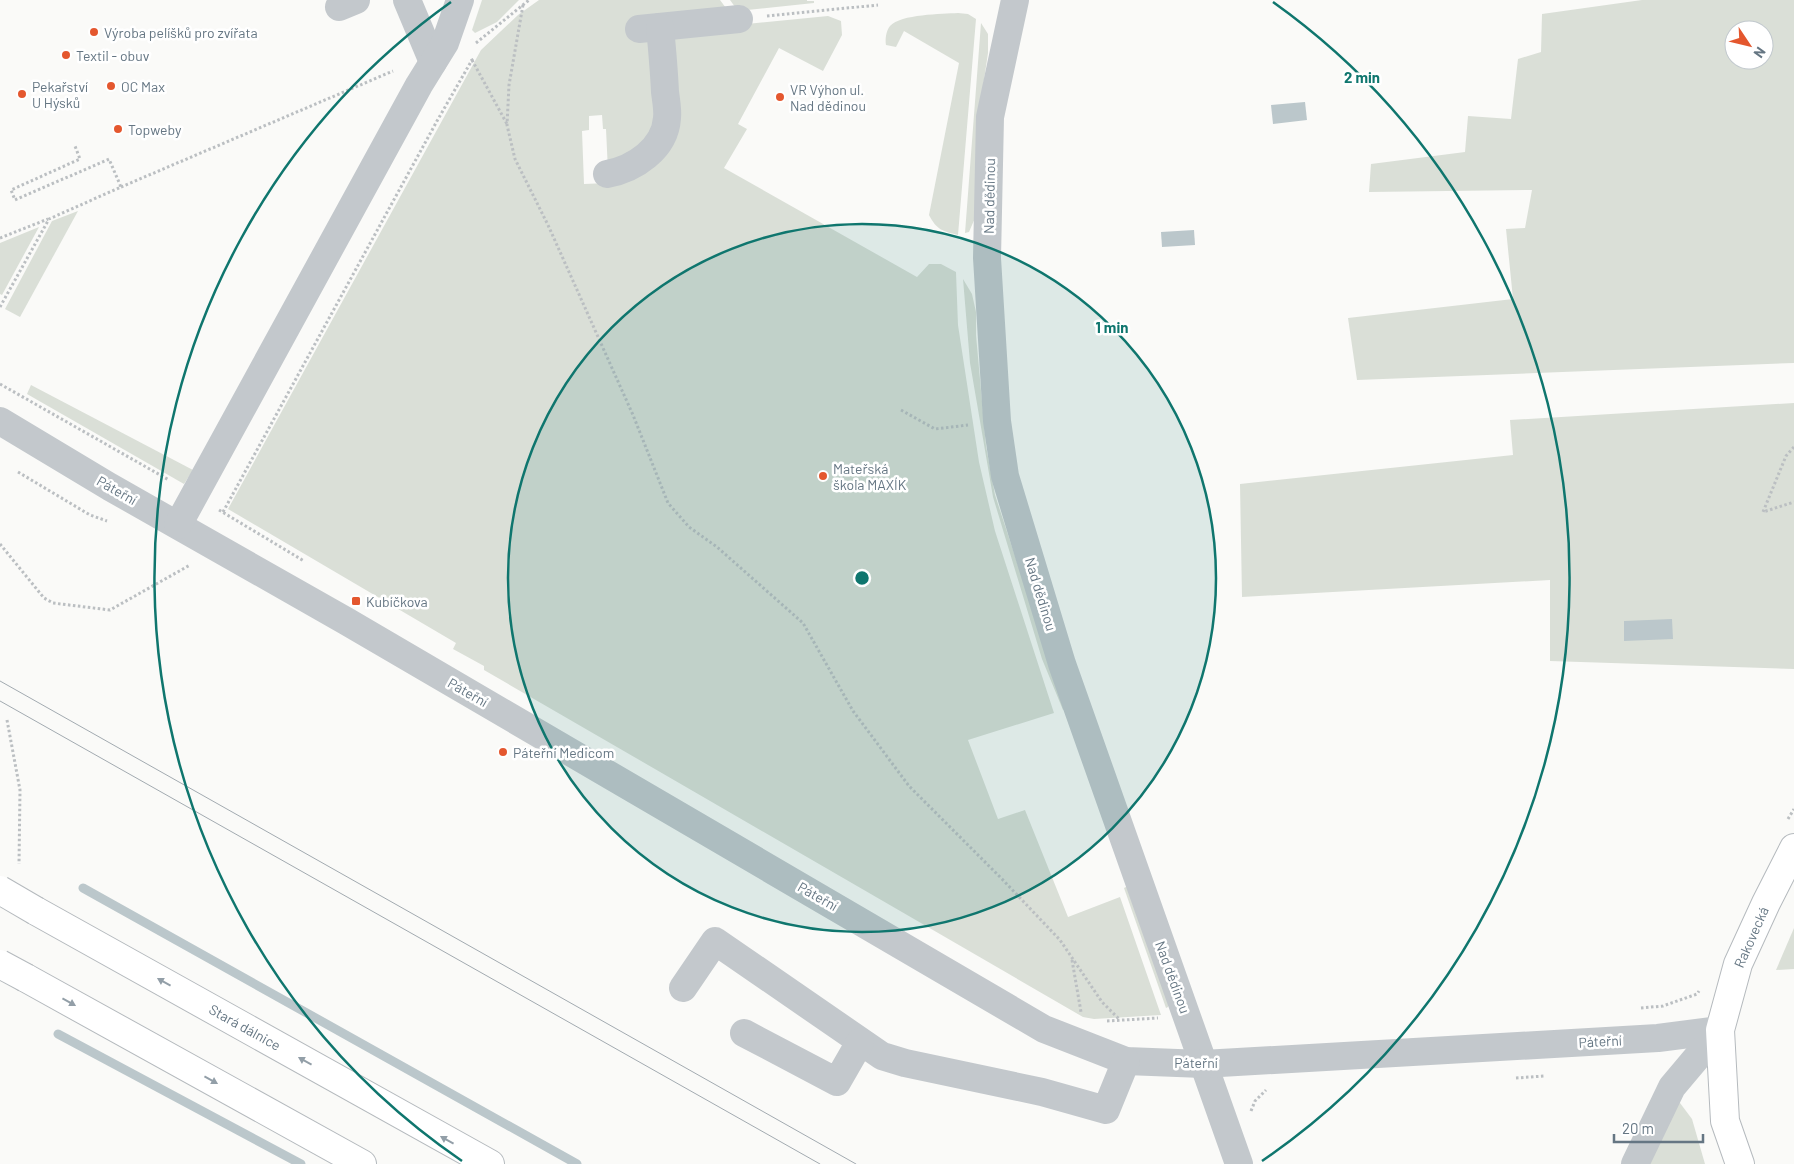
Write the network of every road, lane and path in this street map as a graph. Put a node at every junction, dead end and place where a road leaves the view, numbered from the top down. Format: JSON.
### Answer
{"nodes":[{"id":1,"x":407,"y":0,"type":"edge"},
{"id":2,"x":460,"y":0,"type":"edge"},
{"id":3,"x":1015,"y":0,"type":"edge"},
{"id":4,"x":523,"y":5,"type":"dead end"},
{"id":5,"x":878,"y":5,"type":"dead end"},
{"id":6,"x":739,"y":18,"type":"joint"},
{"id":7,"x":439,"y":52,"type":"junction"},
{"id":8,"x":472,"y":60,"type":"dead end"},
{"id":9,"x":376,"y":78,"type":"dead end"},
{"id":10,"x":507,"y":125,"type":"junction"},
{"id":11,"x":75,"y":146,"type":"dead end"},
{"id":12,"x":607,"y":174,"type":"dead end"},
{"id":13,"x":121,"y":187,"type":"junction"},
{"id":14,"x":49,"y":219,"type":"junction"},
{"id":15,"x":0,"y":238,"type":"edge"},
{"id":16,"x":1,"y":302,"type":"edge"},
{"id":17,"x":0,"y":306,"type":"edge"},
{"id":18,"x":0,"y":384,"type":"edge"},
{"id":19,"x":902,"y":410,"type":"dead end"},
{"id":20,"x":0,"y":421,"type":"edge"},
{"id":21,"x":977,"y":424,"type":"dead end"},
{"id":22,"x":1794,"y":447,"type":"edge"},
{"id":23,"x":195,"y":495,"type":"junction"},
{"id":24,"x":1794,"y":502,"type":"edge"},
{"id":25,"x":178,"y":525,"type":"junction"},
{"id":26,"x":308,"y":564,"type":"dead end"},
{"id":27,"x":7,"y":720,"type":"dead end"},
{"id":28,"x":1794,"y":848,"type":"edge"},
{"id":29,"x":19,"y":864,"type":"dead end"},
{"id":30,"x":0,"y":890,"type":"edge"},
{"id":31,"x":1071,"y":957,"type":"junction"},
{"id":32,"x":0,"y":964,"type":"edge"},
{"id":33,"x":683,"y":988,"type":"dead end"},
{"id":34,"x":1083,"y":1020,"type":"dead end"},
{"id":35,"x":1120,"y":1020,"type":"dead end"},
{"id":36,"x":1720,"y":1030,"type":"junction"},
{"id":37,"x":744,"y":1033,"type":"dead end"},
{"id":38,"x":860,"y":1042,"type":"junction"},
{"id":39,"x":1126,"y":1060,"type":"junction"},
{"id":40,"x":1203,"y":1064,"type":"junction"},
{"id":41,"x":362,"y":1164,"type":"edge"},
{"id":42,"x":490,"y":1164,"type":"edge"},
{"id":43,"x":1239,"y":1164,"type":"edge"},
{"id":44,"x":1635,"y":1164,"type":"edge"},
{"id":45,"x":1740,"y":1164,"type":"edge"}],
"edges":[{"from":1,"to":7,"type":"street"},
{"from":2,"to":7,"type":"street"},
{"from":3,"to":40,"type":"street","name":"Nad dědinou"},
{"from":4,"to":10,"type":"path"},
{"from":5,"to":6,"type":"path"},
{"from":6,"to":12,"type":"street"},
{"from":7,"to":23,"type":"street"},
{"from":8,"to":10,"type":"path"},
{"from":9,"to":13,"type":"path"},
{"from":10,"to":31,"type":"path"},
{"from":11,"to":13,"type":"path"},
{"from":13,"to":14,"type":"path"},
{"from":14,"to":15,"type":"path"},
{"from":14,"to":16,"type":"path"},
{"from":16,"to":17,"type":"path"},
{"from":18,"to":23,"type":"path"},
{"from":19,"to":21,"type":"path"},
{"from":20,"to":25,"type":"street","name":"Páteřní"},
{"from":22,"to":24,"type":"path"},
{"from":23,"to":25,"type":"street"},
{"from":23,"to":26,"type":"path"},
{"from":25,"to":39,"type":"street","name":"Páteřní"},
{"from":27,"to":29,"type":"path"},
{"from":28,"to":36,"type":"main road","name":"Rakovecká"},
{"from":42,"to":30,"type":"main road","name":"Stará dálnice","one_way":true,"bridge":true},
{"from":31,"to":34,"type":"path"},
{"from":31,"to":35,"type":"path"},
{"from":32,"to":41,"type":"main road","one_way":true,"bridge":true},
{"from":33,"to":38,"type":"street"},
{"from":36,"to":40,"type":"street","name":"Páteřní"},
{"from":36,"to":44,"type":"street"},
{"from":36,"to":45,"type":"main road","name":"Rakovecká"},
{"from":37,"to":38,"type":"street"},
{"from":38,"to":39,"type":"street"},
{"from":39,"to":40,"type":"street","name":"Páteřní"},
{"from":40,"to":43,"type":"street","name":"Nad dědinou"}]}
